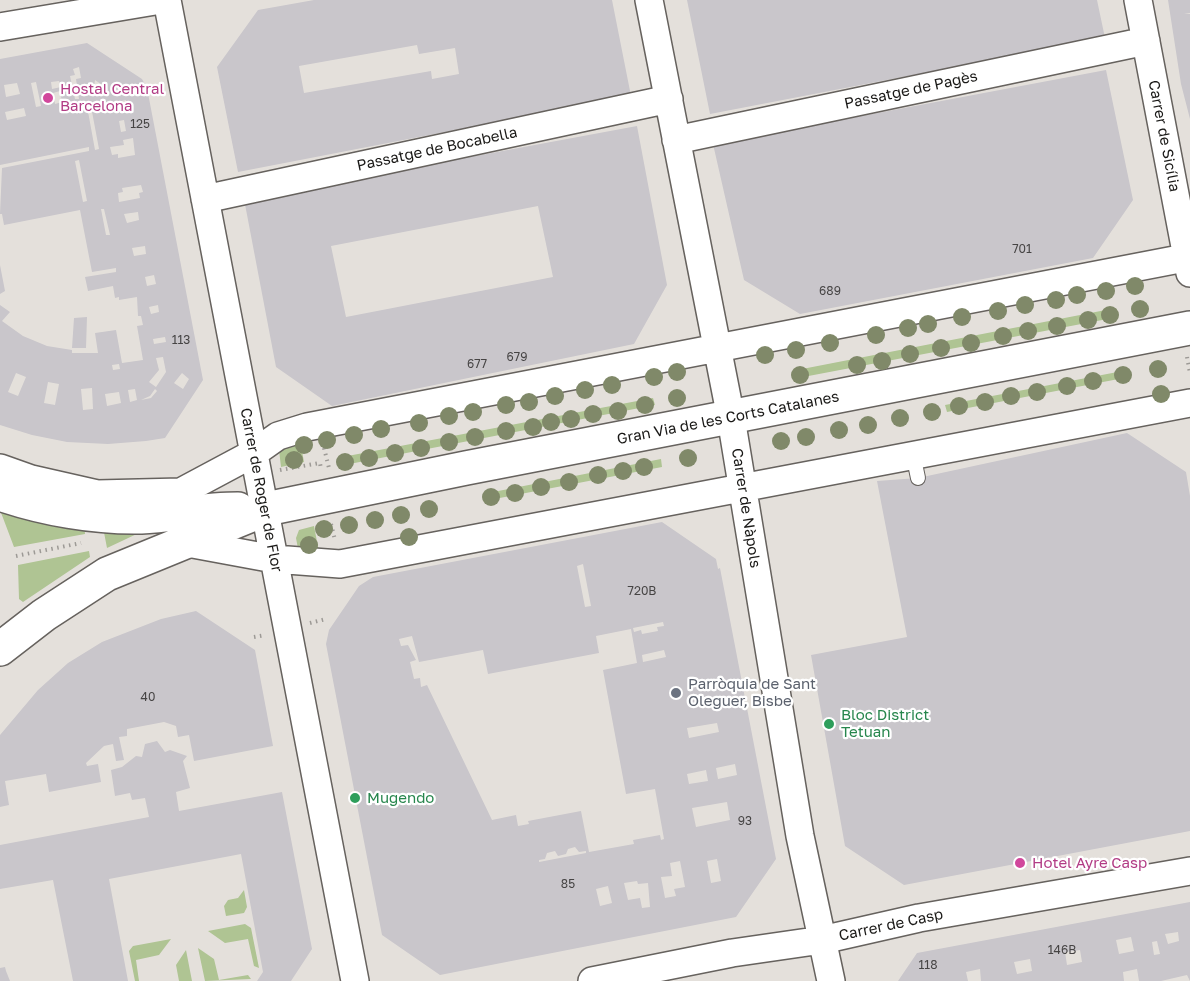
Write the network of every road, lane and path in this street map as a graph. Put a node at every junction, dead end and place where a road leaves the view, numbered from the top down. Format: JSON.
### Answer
{"nodes":[{"id":1,"x":161,"y":0,"type":"edge"},
{"id":2,"x":167,"y":0,"type":"edge"},
{"id":3,"x":649,"y":0,"type":"edge"},
{"id":4,"x":1138,"y":0,"type":"edge"},
{"id":5,"x":128,"y":3,"type":"edge"},
{"id":6,"x":0,"y":27,"type":"edge"},
{"id":7,"x":1146,"y":41,"type":"junction"},
{"id":8,"x":669,"y":99,"type":"junction"},
{"id":9,"x":676,"y":140,"type":"junction"},
{"id":10,"x":205,"y":199,"type":"junction"},
{"id":11,"x":1189,"y":263,"type":"edge"},
{"id":12,"x":1188,"y":344,"type":"edge"},
{"id":13,"x":716,"y":348,"type":"junction"},
{"id":14,"x":1190,"y":373,"type":"edge"},
{"id":15,"x":1190,"y":403,"type":"edge"},
{"id":16,"x":731,"y":418,"type":"junction"},
{"id":17,"x":323,"y":444,"type":"dead end"},
{"id":18,"x":254,"y":453,"type":"junction"},
{"id":19,"x":0,"y":468,"type":"edge"},
{"id":20,"x":330,"y":468,"type":"dead end"},
{"id":21,"x":281,"y":470,"type":"dead end"},
{"id":22,"x":321,"y":470,"type":"dead end"},
{"id":23,"x":743,"y":490,"type":"junction"},
{"id":24,"x":0,"y":494,"type":"edge"},
{"id":25,"x":266,"y":510,"type":"junction"},
{"id":26,"x":331,"y":522,"type":"dead end"},
{"id":27,"x":335,"y":540,"type":"dead end"},
{"id":28,"x":90,"y":541,"type":"dead end"},
{"id":29,"x":182,"y":542,"type":"junction"},
{"id":30,"x":16,"y":556,"type":"dead end"},
{"id":31,"x":274,"y":559,"type":"junction"},
{"id":32,"x":326,"y":619,"type":"dead end"},
{"id":33,"x":307,"y":624,"type":"dead end"},
{"id":34,"x":0,"y":649,"type":"edge"},
{"id":35,"x":1190,"y":871,"type":"edge"},
{"id":36,"x":822,"y":940,"type":"junction"},
{"id":37,"x":355,"y":981,"type":"edge"},
{"id":38,"x":592,"y":981,"type":"edge"},
{"id":39,"x":831,"y":981,"type":"edge"}],
"edges":[{"from":1,"to":5,"type":"street"},
{"from":2,"to":10,"type":"street","name":"Carrer de Roger de Flor"},
{"from":3,"to":8,"type":"street","name":"Carrer de Nàpols"},
{"from":4,"to":7,"type":"street","name":"Carrer de Sicília"},
{"from":5,"to":6,"type":"street"},
{"from":7,"to":9,"type":"street","name":"Passatge de Pagès"},
{"from":7,"to":11,"type":"street","name":"Carrer de Sicília"},
{"from":8,"to":9,"type":"street","name":"Carrer de Nàpols"},
{"from":8,"to":10,"type":"street","name":"Passatge de Bocabella"},
{"from":9,"to":13,"type":"street","name":"Carrer de Nàpols"},
{"from":10,"to":18,"type":"street","name":"Carrer de Roger de Flor"},
{"from":11,"to":13,"type":"street"},
{"from":12,"to":14,"type":"path"},
{"from":12,"to":16,"type":"main road","name":"Gran Via de les Corts Catalanes"},
{"from":13,"to":16,"type":"street","name":"Carrer de Nàpols"},
{"from":13,"to":18,"type":"street"},
{"from":15,"to":23,"type":"street"},
{"from":16,"to":23,"type":"street","name":"Carrer de Nàpols"},
{"from":16,"to":25,"type":"main road","name":"Gran Via de les Corts Catalanes"},
{"from":17,"to":20,"type":"path"},
{"from":18,"to":19,"type":"street"},
{"from":18,"to":25,"type":"street","name":"Carrer de Roger de Flor"},
{"from":21,"to":22,"type":"path"},
{"from":23,"to":31,"type":"street"},
{"from":23,"to":36,"type":"street","name":"Carrer de Nàpols"},
{"from":24,"to":25,"type":"main road","name":"Gran Via de les Corts Catalanes"},
{"from":25,"to":29,"type":"main road","name":"Gran Via de les Corts Catalanes"},
{"from":25,"to":31,"type":"street","name":"Carrer de Roger de Flor"},
{"from":26,"to":27,"type":"path"},
{"from":28,"to":30,"type":"path"},
{"from":29,"to":31,"type":"street"},
{"from":29,"to":34,"type":"main road","name":"Gran Via de les Corts Catalanes"},
{"from":31,"to":37,"type":"street","name":"Carrer de Roger de Flor"},
{"from":32,"to":33,"type":"path"},
{"from":35,"to":36,"type":"street","name":"Carrer de Casp"},
{"from":36,"to":38,"type":"street","name":"Carrer de Casp"},
{"from":36,"to":39,"type":"street","name":"Carrer de Nàpols"}]}
